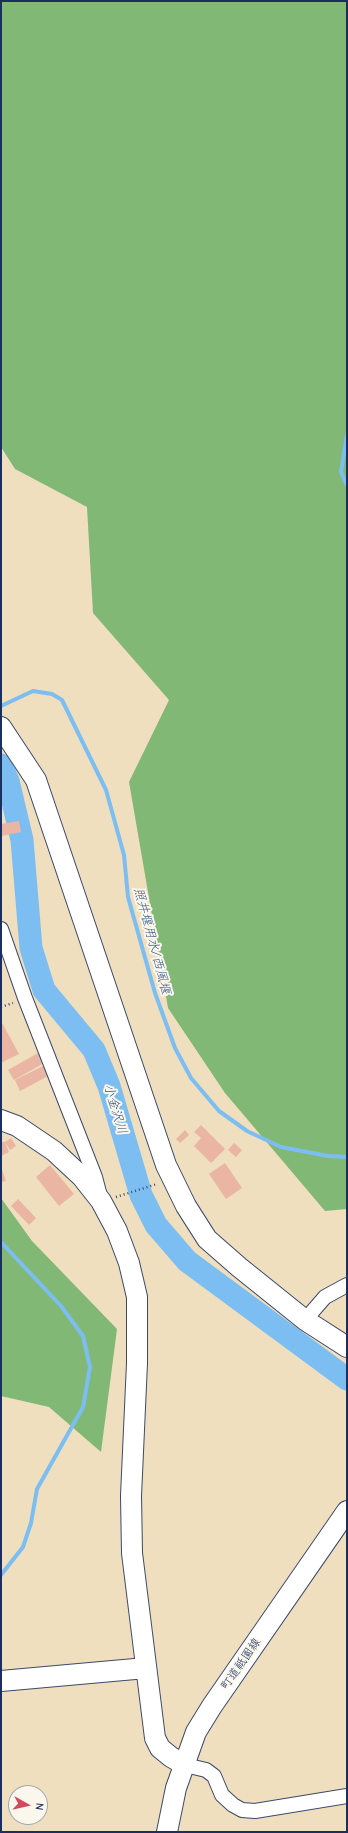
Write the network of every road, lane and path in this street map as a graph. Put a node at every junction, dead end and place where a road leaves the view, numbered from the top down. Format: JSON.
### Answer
{"nodes":[{"id":1,"x":1,"y":727,"type":"edge"},
{"id":2,"x":1,"y":929,"type":"edge"},
{"id":3,"x":1,"y":1120,"type":"edge"},
{"id":4,"x":156,"y":1184,"type":"dead end"},
{"id":5,"x":127,"y":1193,"type":"dead end"},
{"id":6,"x":101,"y":1200,"type":"junction"},
{"id":7,"x":347,"y":1285,"type":"edge"},
{"id":8,"x":305,"y":1320,"type":"junction"},
{"id":9,"x":347,"y":1347,"type":"edge"},
{"id":10,"x":347,"y":1511,"type":"edge"},
{"id":11,"x":146,"y":1668,"type":"junction"},
{"id":12,"x":1,"y":1681,"type":"edge"},
{"id":13,"x":185,"y":1765,"type":"junction"},
{"id":14,"x":347,"y":1796,"type":"edge"},
{"id":15,"x":167,"y":1832,"type":"edge"}],
"edges":[{"from":1,"to":8,"type":"street"},
{"from":2,"to":6,"type":"street"},
{"from":3,"to":6,"type":"street"},
{"from":4,"to":5,"type":"path"},
{"from":6,"to":11,"type":"street"},
{"from":7,"to":8,"type":"street"},
{"from":8,"to":9,"type":"street"},
{"from":10,"to":13,"type":"street","name":"町道祗園線"},
{"from":11,"to":12,"type":"street"},
{"from":11,"to":13,"type":"street"},
{"from":13,"to":14,"type":"street"},
{"from":13,"to":15,"type":"street","name":"町道祗園線"}]}
